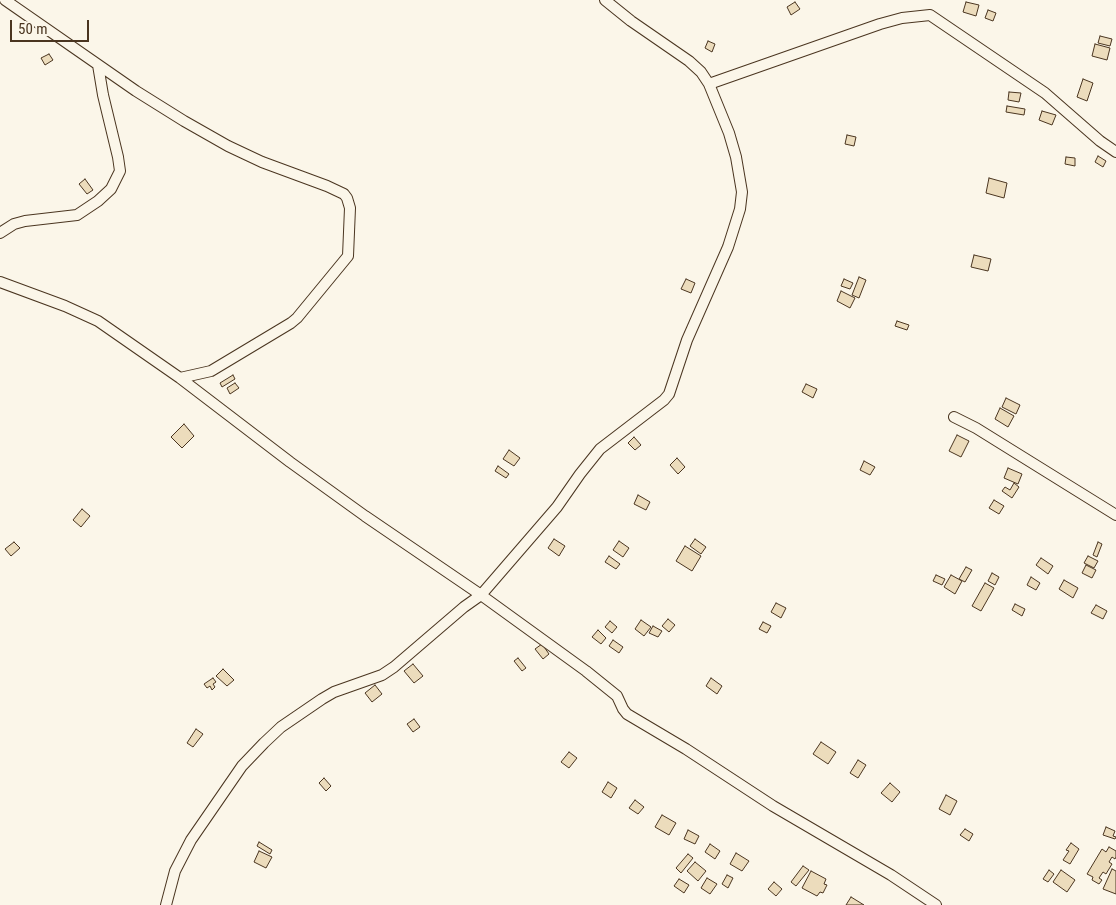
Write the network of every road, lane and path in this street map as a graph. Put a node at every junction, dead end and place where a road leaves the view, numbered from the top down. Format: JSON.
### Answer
{"nodes":[{"id":1,"x":4,"y":0,"type":"edge"},
{"id":2,"x":605,"y":0,"type":"edge"},
{"id":3,"x":98,"y":65,"type":"junction"},
{"id":4,"x":709,"y":84,"type":"junction"},
{"id":5,"x":1116,"y":152,"type":"edge"},
{"id":6,"x":0,"y":233,"type":"edge"},
{"id":7,"x":0,"y":282,"type":"edge"},
{"id":8,"x":180,"y":378,"type":"junction"},
{"id":9,"x":954,"y":417,"type":"dead end"},
{"id":10,"x":1116,"y":515,"type":"edge"},
{"id":11,"x":481,"y":595,"type":"junction"},
{"id":12,"x":166,"y":905,"type":"edge"},
{"id":13,"x":936,"y":905,"type":"edge"}],
"edges":[{"from":1,"to":3,"type":"street"},
{"from":2,"to":4,"type":"street"},
{"from":3,"to":6,"type":"street"},
{"from":3,"to":8,"type":"street"},
{"from":4,"to":5,"type":"street"},
{"from":4,"to":11,"type":"street"},
{"from":7,"to":8,"type":"street"},
{"from":8,"to":11,"type":"street"},
{"from":9,"to":10,"type":"street"},
{"from":11,"to":12,"type":"street"},
{"from":11,"to":13,"type":"street"}]}
